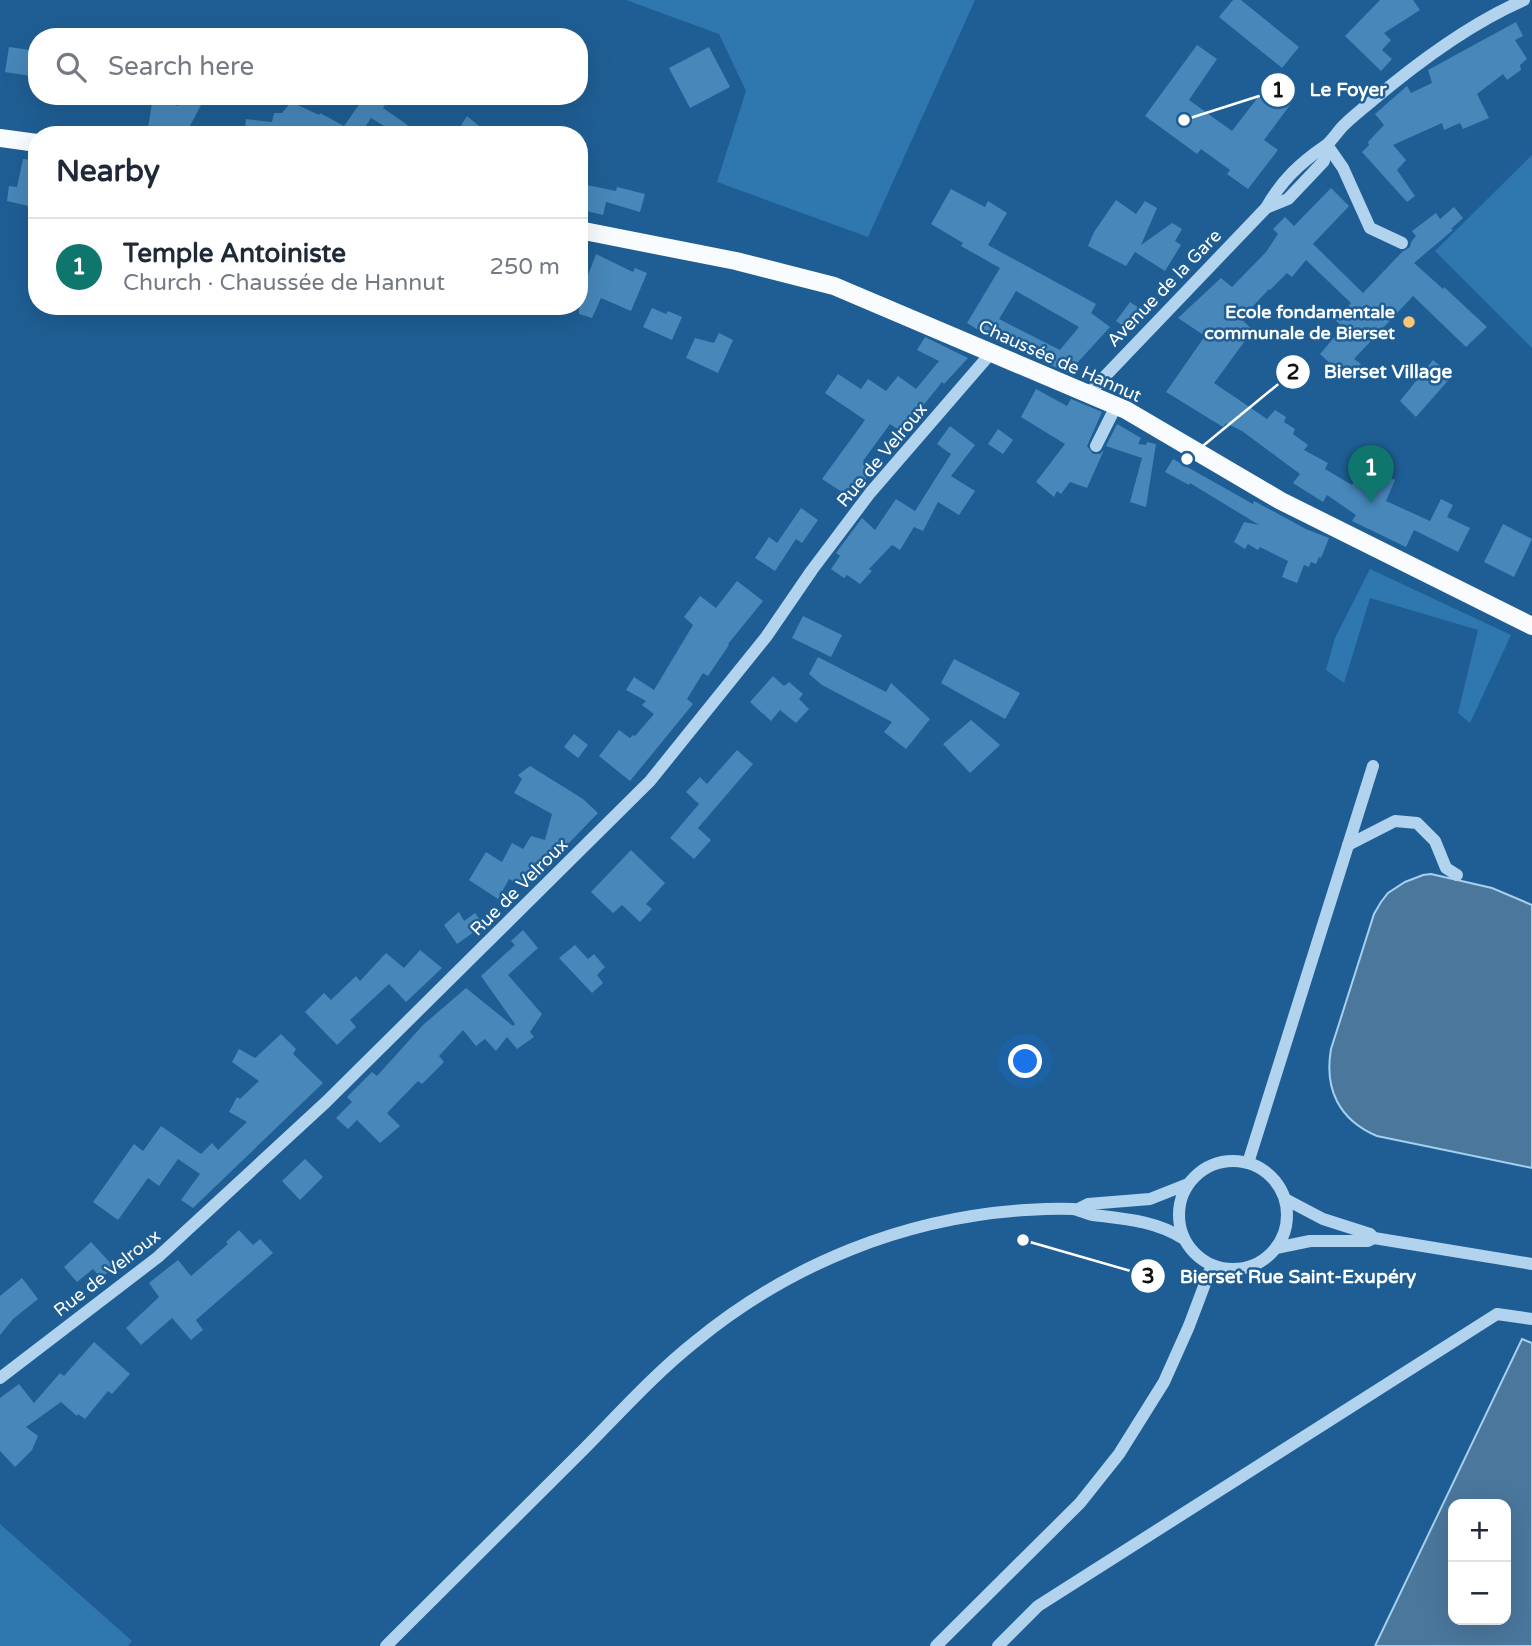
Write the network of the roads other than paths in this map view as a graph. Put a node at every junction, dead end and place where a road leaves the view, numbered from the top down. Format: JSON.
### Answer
{"nodes":[{"id":1,"x":1515,"y":2,"type":"edge"},
{"id":2,"x":0,"y":138,"type":"edge"},
{"id":3,"x":28,"y":142,"type":"edge"},
{"id":4,"x":1327,"y":145,"type":"junction"},
{"id":5,"x":588,"y":232,"type":"edge"},
{"id":6,"x":1402,"y":243,"type":"dead end"},
{"id":7,"x":991,"y":353,"type":"junction"},
{"id":8,"x":1088,"y":394,"type":"junction"},
{"id":9,"x":1116,"y":406,"type":"junction"},
{"id":10,"x":1096,"y":446,"type":"dead end"},
{"id":11,"x":1532,"y":626,"type":"edge"},
{"id":12,"x":1373,"y":766,"type":"dead end"},
{"id":13,"x":1348,"y":845,"type":"junction"},
{"id":14,"x":1457,"y":875,"type":"dead end"},
{"id":15,"x":1248,"y":1163,"type":"junction"},
{"id":16,"x":1189,"y":1183,"type":"junction"},
{"id":17,"x":1285,"y":1199,"type":"junction"},
{"id":18,"x":1077,"y":1209,"type":"junction"},
{"id":19,"x":1374,"y":1238,"type":"junction"},
{"id":20,"x":1184,"y":1239,"type":"junction"},
{"id":21,"x":1276,"y":1248,"type":"junction"},
{"id":22,"x":1532,"y":1264,"type":"edge"},
{"id":23,"x":1212,"y":1265,"type":"junction"},
{"id":24,"x":1532,"y":1319,"type":"edge"},
{"id":25,"x":0,"y":1378,"type":"edge"},
{"id":26,"x":386,"y":1646,"type":"edge"},
{"id":27,"x":936,"y":1646,"type":"edge"},
{"id":28,"x":998,"y":1646,"type":"edge"}],
"edges":[{"from":1,"to":4,"type":"street","name":"Avenue de la Gare"},
{"from":2,"to":3,"type":"main road"},
{"from":4,"to":6,"type":"street"},
{"from":4,"to":8,"type":"street","name":"Avenue de la Gare"},
{"from":5,"to":7,"type":"main road","name":"Chaussée de Hannut"},
{"from":7,"to":8,"type":"main road","name":"Chaussée de Hannut"},
{"from":7,"to":25,"type":"street","name":"Rue de Velroux"},
{"from":8,"to":9,"type":"main road","name":"Chaussée de Hannut"},
{"from":9,"to":10,"type":"street"},
{"from":9,"to":11,"type":"main road","name":"Chaussée de Hannut"},
{"from":12,"to":13,"type":"street"},
{"from":13,"to":14,"type":"street"},
{"from":13,"to":15,"type":"street"},
{"from":15,"to":16,"type":"street"},
{"from":15,"to":17,"type":"street"},
{"from":16,"to":18,"type":"street"},
{"from":16,"to":20,"type":"street"},
{"from":17,"to":19,"type":"street"},
{"from":17,"to":21,"type":"street"},
{"from":18,"to":20,"type":"street"},
{"from":18,"to":26,"type":"street"},
{"from":19,"to":21,"type":"street"},
{"from":19,"to":22,"type":"street"},
{"from":20,"to":23,"type":"street"},
{"from":21,"to":23,"type":"street"},
{"from":23,"to":27,"type":"street"},
{"from":24,"to":28,"type":"street"}]}
